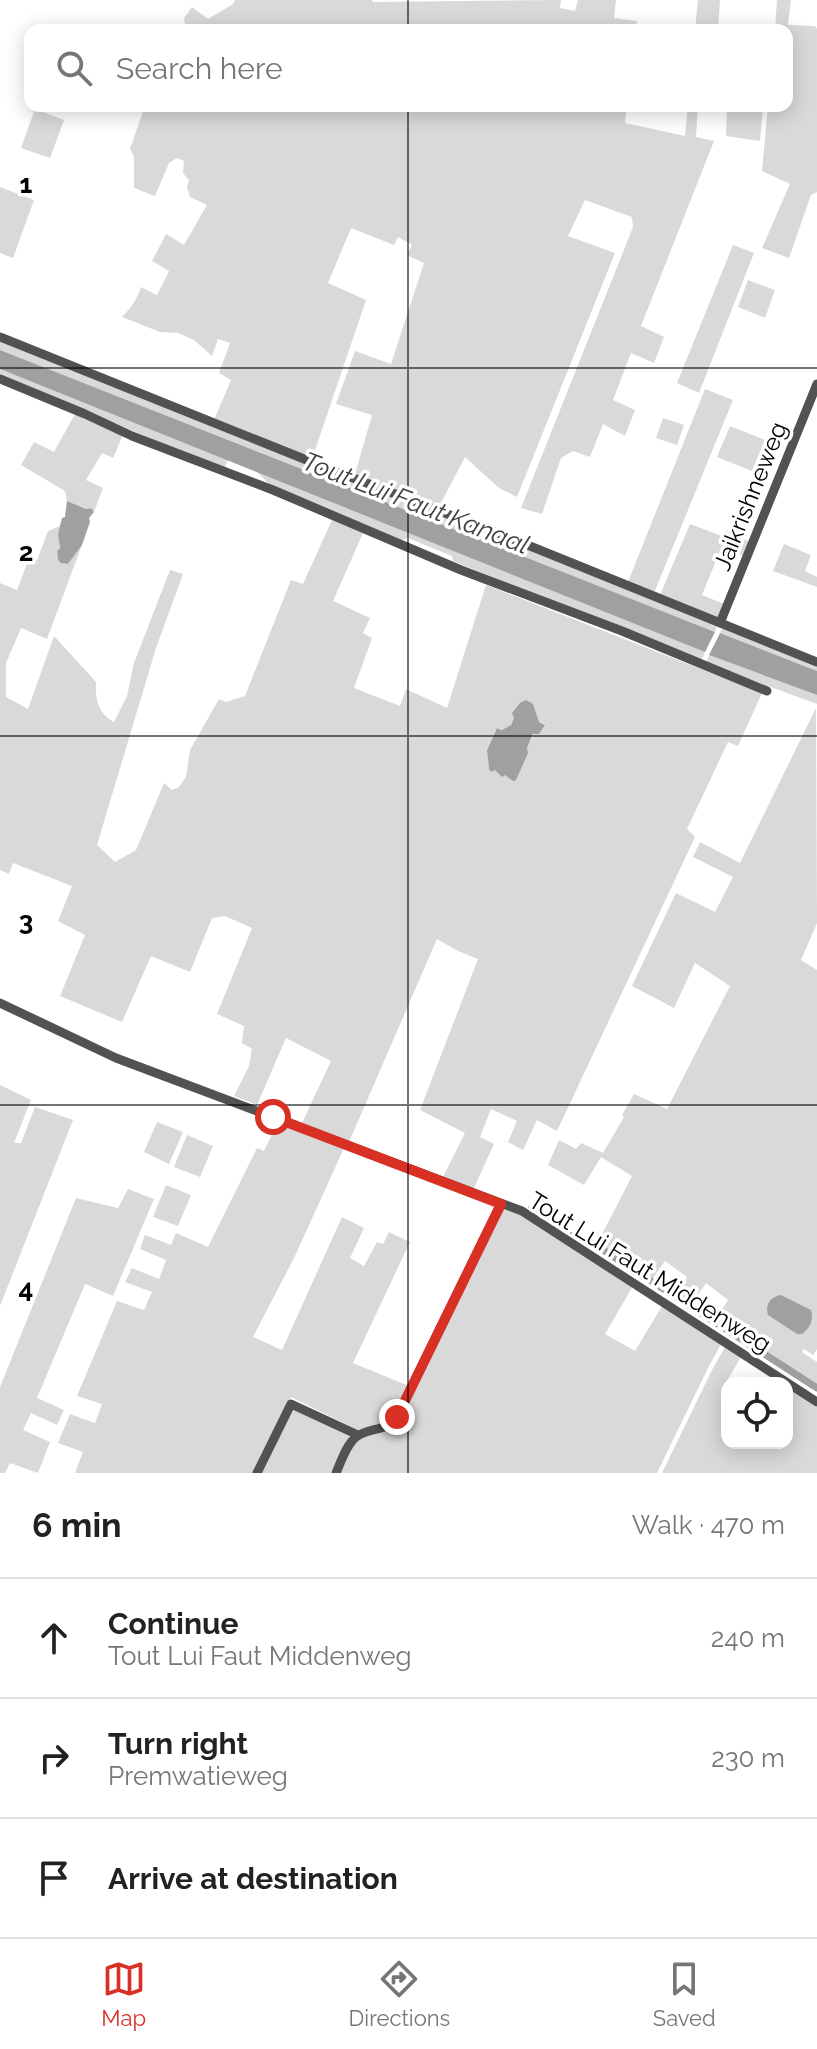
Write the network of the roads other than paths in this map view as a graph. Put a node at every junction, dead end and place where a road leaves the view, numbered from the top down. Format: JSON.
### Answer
{"nodes":[{"id":1,"x":0,"y":337,"type":"edge"},
{"id":2,"x":0,"y":379,"type":"edge"},
{"id":3,"x":817,"y":384,"type":"edge"},
{"id":4,"x":720,"y":623,"type":"junction"},
{"id":5,"x":817,"y":662,"type":"edge"},
{"id":6,"x":767,"y":691,"type":"dead end"},
{"id":7,"x":0,"y":1003,"type":"edge"},
{"id":8,"x":501,"y":1204,"type":"junction"},
{"id":9,"x":817,"y":1402,"type":"edge"},
{"id":10,"x":358,"y":1435,"type":"junction"},
{"id":11,"x":257,"y":1473,"type":"edge"},
{"id":12,"x":336,"y":1473,"type":"edge"}],
"edges":[{"from":1,"to":4,"type":"street"},
{"from":2,"to":6,"type":"street"},
{"from":3,"to":4,"type":"street","name":"Jaikrishneweg"},
{"from":4,"to":5,"type":"street"},
{"from":7,"to":8,"type":"street","name":"Tout Lui Faut Middenweg"},
{"from":8,"to":9,"type":"street","name":"Tout Lui Faut Middenweg"},
{"from":8,"to":10,"type":"street"},
{"from":10,"to":11,"type":"street"},
{"from":10,"to":12,"type":"street"}]}
